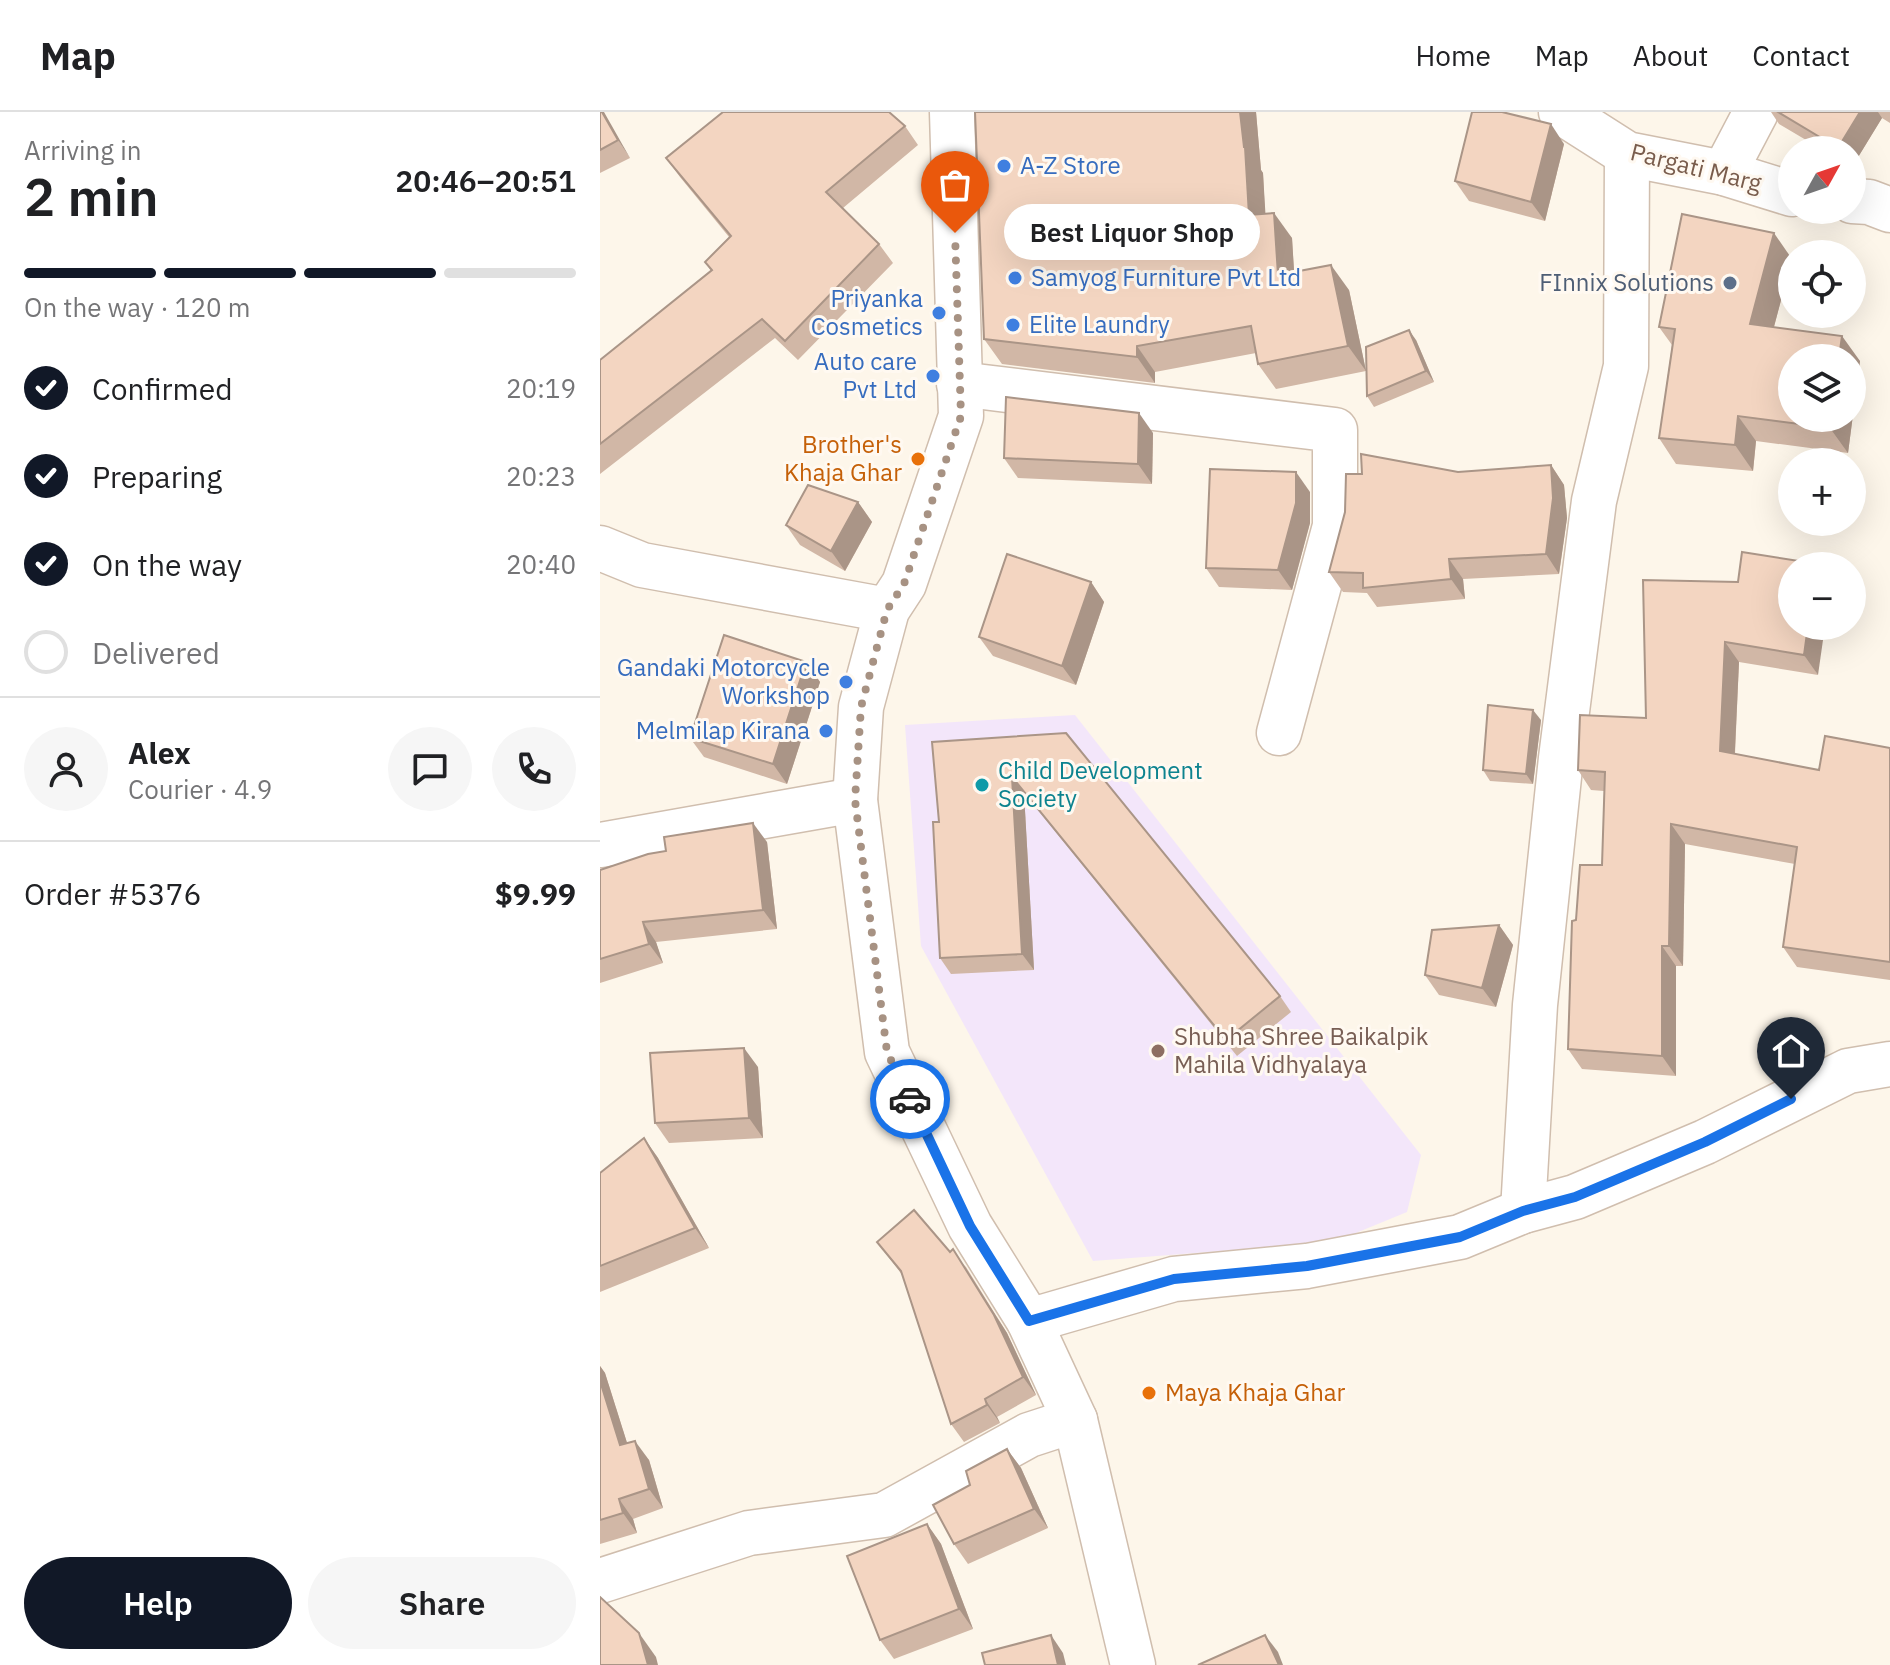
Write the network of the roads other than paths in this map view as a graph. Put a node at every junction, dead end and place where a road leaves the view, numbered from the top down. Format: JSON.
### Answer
{"nodes":[{"id":1,"x":952,"y":112,"type":"edge"},
{"id":2,"x":1561,"y":112,"type":"edge"},
{"id":3,"x":1756,"y":112,"type":"edge"},
{"id":4,"x":1627,"y":154,"type":"junction"},
{"id":5,"x":1724,"y":173,"type":"junction"},
{"id":6,"x":1778,"y":190,"type":"edge"},
{"id":7,"x":1866,"y":202,"type":"edge"},
{"id":8,"x":1890,"y":210,"type":"edge"},
{"id":9,"x":959,"y":384,"type":"junction"},
{"id":10,"x":600,"y":548,"type":"edge"},
{"id":11,"x":887,"y":610,"type":"junction"},
{"id":12,"x":1279,"y":733,"type":"dead end"},
{"id":13,"x":855,"y":800,"type":"junction"},
{"id":14,"x":600,"y":845,"type":"edge"},
{"id":15,"x":1890,"y":1064,"type":"edge"},
{"id":16,"x":1523,"y":1211,"type":"junction"},
{"id":17,"x":1029,"y":1321,"type":"junction"},
{"id":18,"x":1075,"y":1420,"type":"junction"},
{"id":19,"x":600,"y":1581,"type":"edge"},
{"id":20,"x":1133,"y":1665,"type":"edge"}],
"edges":[{"from":1,"to":9,"type":"street"},
{"from":2,"to":4,"type":"street","name":"Pargati Marg"},
{"from":3,"to":5,"type":"street"},
{"from":4,"to":5,"type":"street","name":"Pargati Marg"},
{"from":4,"to":16,"type":"street"},
{"from":5,"to":6,"type":"street","name":"Pargati Marg"},
{"from":7,"to":8,"type":"street"},
{"from":9,"to":11,"type":"street"},
{"from":9,"to":12,"type":"street"},
{"from":10,"to":11,"type":"street"},
{"from":11,"to":13,"type":"street"},
{"from":13,"to":14,"type":"street"},
{"from":13,"to":17,"type":"street"},
{"from":15,"to":16,"type":"street"},
{"from":16,"to":17,"type":"street"},
{"from":17,"to":18,"type":"street"},
{"from":18,"to":19,"type":"street"},
{"from":18,"to":20,"type":"street"}]}
